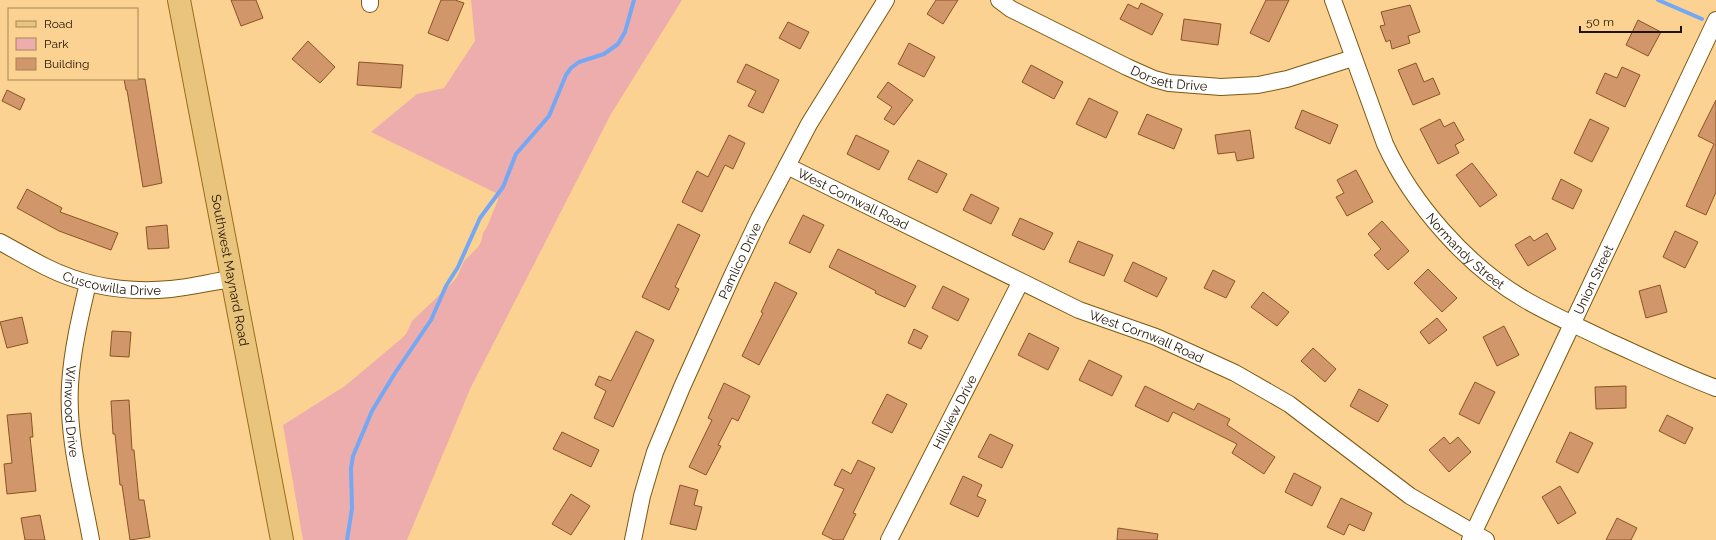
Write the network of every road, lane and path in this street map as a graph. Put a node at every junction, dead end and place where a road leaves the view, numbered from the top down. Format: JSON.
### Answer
{"nodes":[{"id":1,"x":179,"y":0,"type":"edge"},
{"id":2,"x":886,"y":0,"type":"edge"},
{"id":3,"x":999,"y":0,"type":"edge"},
{"id":4,"x":1333,"y":0,"type":"edge"},
{"id":5,"x":1716,"y":20,"type":"edge"},
{"id":6,"x":1712,"y":39,"type":"edge"},
{"id":7,"x":1353,"y":58,"type":"junction"},
{"id":8,"x":787,"y":166,"type":"junction"},
{"id":9,"x":0,"y":242,"type":"edge"},
{"id":10,"x":231,"y":279,"type":"junction"},
{"id":11,"x":1020,"y":282,"type":"junction"},
{"id":12,"x":88,"y":283,"type":"junction"},
{"id":13,"x":1573,"y":324,"type":"junction"},
{"id":14,"x":1716,"y":388,"type":"edge"},
{"id":15,"x":1477,"y":538,"type":"edge"},
{"id":16,"x":91,"y":540,"type":"edge"},
{"id":17,"x":282,"y":540,"type":"edge"},
{"id":18,"x":633,"y":540,"type":"edge"},
{"id":19,"x":889,"y":540,"type":"edge"}],
"edges":[{"from":1,"to":10,"type":"main road","name":"Southwest Maynard Road"},
{"from":2,"to":8,"type":"street","name":"Pamlico Drive"},
{"from":3,"to":7,"type":"street","name":"Dorsett Drive"},
{"from":4,"to":7,"type":"street","name":"Normandy Street"},
{"from":5,"to":6,"type":"street","name":"Union Street"},
{"from":6,"to":13,"type":"street","name":"Union Street"},
{"from":7,"to":13,"type":"street","name":"Normandy Street"},
{"from":8,"to":11,"type":"street","name":"West Cornwall Road"},
{"from":8,"to":18,"type":"street","name":"Pamlico Drive"},
{"from":9,"to":12,"type":"street","name":"Cuscowilla Drive"},
{"from":10,"to":12,"type":"street","name":"Cuscowilla Drive"},
{"from":10,"to":17,"type":"main road","name":"Southwest Maynard Road"},
{"from":11,"to":15,"type":"street","name":"West Cornwall Road"},
{"from":11,"to":19,"type":"street","name":"Hillview Drive"},
{"from":12,"to":16,"type":"street","name":"Winwood Drive"},
{"from":13,"to":14,"type":"street","name":"Normandy Street"},
{"from":13,"to":15,"type":"street","name":"Union Street"}]}
